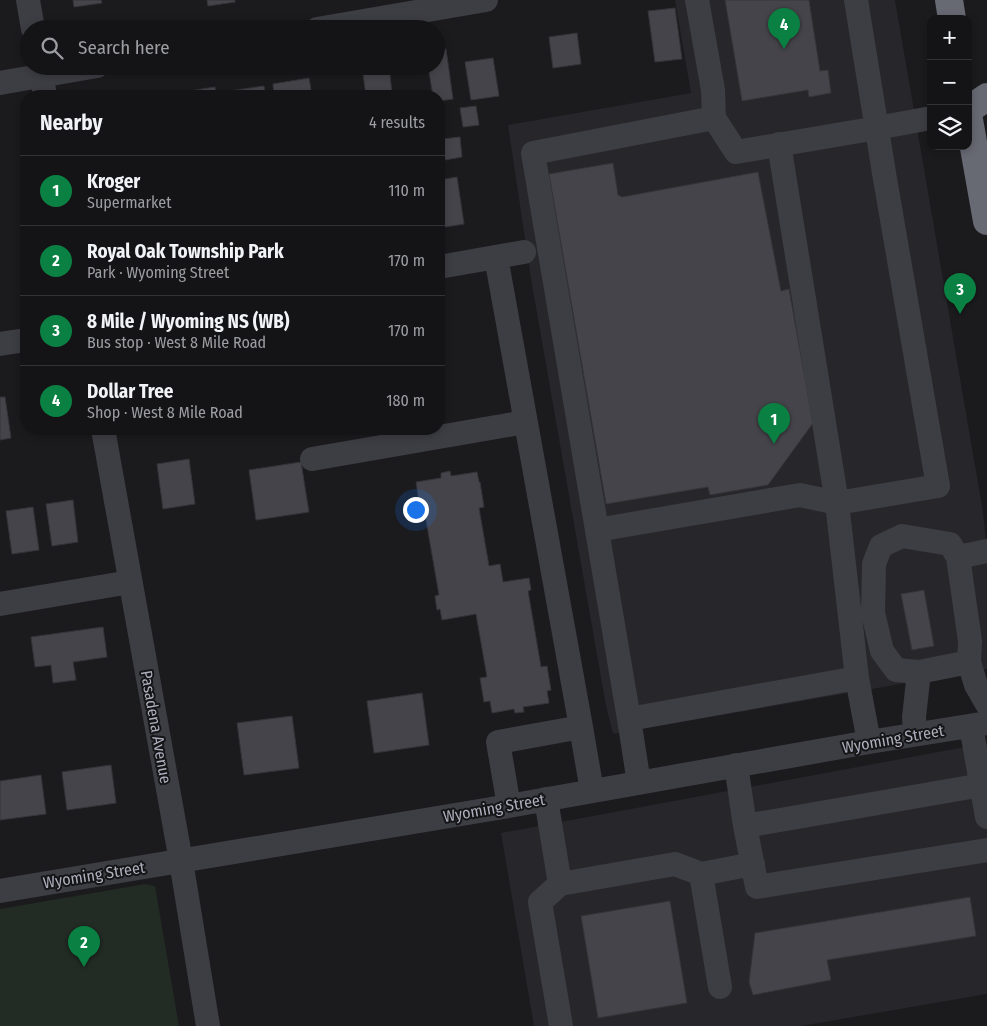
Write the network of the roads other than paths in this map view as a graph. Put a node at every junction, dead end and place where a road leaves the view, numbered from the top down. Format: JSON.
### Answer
{"nodes":[{"id":1,"x":28,"y":0,"type":"edge"},
{"id":2,"x":486,"y":0,"type":"edge"},
{"id":3,"x":696,"y":0,"type":"edge"},
{"id":4,"x":856,"y":0,"type":"edge"},
{"id":5,"x":949,"y":0,"type":"edge"},
{"id":6,"x":951,"y":15,"type":"edge"},
{"id":7,"x":31,"y":20,"type":"edge"},
{"id":8,"x":369,"y":20,"type":"edge"},
{"id":9,"x":59,"y":75,"type":"edge"},
{"id":10,"x":42,"y":79,"type":"edge"},
{"id":11,"x":0,"y":83,"type":"edge"},
{"id":12,"x":987,"y":97,"type":"edge"},
{"id":13,"x":972,"y":109,"type":"edge"},
{"id":14,"x":714,"y":118,"type":"junction"},
{"id":15,"x":927,"y":119,"type":"edge"},
{"id":16,"x":877,"y":128,"type":"junction"},
{"id":17,"x":972,"y":135,"type":"edge"},
{"id":18,"x":779,"y":144,"type":"junction"},
{"id":19,"x":987,"y":221,"type":"edge"},
{"id":20,"x":524,"y":252,"type":"dead end"},
{"id":21,"x":496,"y":257,"type":"junction"},
{"id":22,"x":445,"y":266,"type":"edge"},
{"id":23,"x":20,"y":341,"type":"edge"},
{"id":24,"x":0,"y":344,"type":"edge"},
{"id":25,"x":525,"y":422,"type":"junction"},
{"id":26,"x":105,"y":435,"type":"edge"},
{"id":27,"x":312,"y":459,"type":"dead end"},
{"id":28,"x":837,"y":503,"type":"junction"},
{"id":29,"x":597,"y":530,"type":"junction"},
{"id":30,"x":987,"y":551,"type":"edge"},
{"id":31,"x":958,"y":557,"type":"junction"},
{"id":32,"x":130,"y":582,"type":"junction"},
{"id":33,"x":0,"y":604,"type":"edge"},
{"id":34,"x":969,"y":662,"type":"junction"},
{"id":35,"x":919,"y":672,"type":"junction"},
{"id":36,"x":857,"y":678,"type":"junction"},
{"id":37,"x":987,"y":704,"type":"edge"},
{"id":38,"x":629,"y":719,"type":"junction"},
{"id":39,"x":979,"y":724,"type":"edge"},
{"id":40,"x":581,"y":727,"type":"junction"},
{"id":41,"x":915,"y":734,"type":"junction"},
{"id":42,"x":868,"y":742,"type":"junction"},
{"id":43,"x":736,"y":766,"type":"junction"},
{"id":44,"x":639,"y":783,"type":"junction"},
{"id":45,"x":982,"y":785,"type":"junction"},
{"id":46,"x":592,"y":791,"type":"junction"},
{"id":47,"x":546,"y":799,"type":"junction"},
{"id":48,"x":509,"y":806,"type":"junction"},
{"id":49,"x":987,"y":817,"type":"edge"},
{"id":50,"x":745,"y":826,"type":"junction"},
{"id":51,"x":987,"y":850,"type":"edge"},
{"id":52,"x":181,"y":861,"type":"junction"},
{"id":53,"x":753,"y":864,"type":"junction"},
{"id":54,"x":701,"y":874,"type":"junction"},
{"id":55,"x":560,"y":884,"type":"junction"},
{"id":56,"x":0,"y":891,"type":"edge"},
{"id":57,"x":720,"y":987,"type":"dead end"},
{"id":58,"x":208,"y":1026,"type":"edge"},
{"id":59,"x":561,"y":1026,"type":"edge"}],
"edges":[{"from":1,"to":7,"type":"street"},
{"from":2,"to":8,"type":"street"},
{"from":3,"to":14,"type":"street"},
{"from":4,"to":16,"type":"street"},
{"from":5,"to":6,"type":"highway"},
{"from":9,"to":10,"type":"street"},
{"from":10,"to":11,"type":"street"},
{"from":12,"to":13,"type":"highway"},
{"from":14,"to":18,"type":"street"},
{"from":14,"to":29,"type":"street"},
{"from":15,"to":16,"type":"street"},
{"from":16,"to":18,"type":"street"},
{"from":16,"to":28,"type":"street"},
{"from":17,"to":19,"type":"highway"},
{"from":18,"to":28,"type":"street"},
{"from":20,"to":21,"type":"street"},
{"from":21,"to":22,"type":"street"},
{"from":21,"to":25,"type":"street"},
{"from":23,"to":24,"type":"street"},
{"from":25,"to":27,"type":"street"},
{"from":25,"to":40,"type":"street"},
{"from":26,"to":32,"type":"street","name":"Pasadena Avenue"},
{"from":28,"to":29,"type":"street"},
{"from":28,"to":36,"type":"street"},
{"from":29,"to":38,"type":"street"},
{"from":30,"to":31,"type":"street"},
{"from":31,"to":34,"type":"street"},
{"from":31,"to":35,"type":"street"},
{"from":32,"to":33,"type":"street"},
{"from":32,"to":52,"type":"street","name":"Pasadena Avenue"},
{"from":34,"to":35,"type":"street"},
{"from":34,"to":37,"type":"street"},
{"from":35,"to":41,"type":"street"},
{"from":36,"to":38,"type":"street"},
{"from":36,"to":42,"type":"street"},
{"from":38,"to":44,"type":"street"},
{"from":39,"to":41,"type":"street","name":"Wyoming Street"},
{"from":39,"to":45,"type":"street"},
{"from":40,"to":46,"type":"street"},
{"from":40,"to":48,"type":"street"},
{"from":41,"to":42,"type":"street","name":"Wyoming Street"},
{"from":42,"to":43,"type":"street","name":"Wyoming Street"},
{"from":43,"to":44,"type":"street","name":"Wyoming Street"},
{"from":43,"to":50,"type":"street"},
{"from":44,"to":46,"type":"street","name":"Wyoming Street"},
{"from":45,"to":49,"type":"street"},
{"from":45,"to":50,"type":"street"},
{"from":46,"to":47,"type":"street","name":"Wyoming Street"},
{"from":47,"to":48,"type":"street","name":"Wyoming Street"},
{"from":47,"to":55,"type":"street"},
{"from":48,"to":52,"type":"street","name":"Wyoming Street"},
{"from":50,"to":53,"type":"street"},
{"from":51,"to":53,"type":"street"},
{"from":52,"to":56,"type":"street","name":"Wyoming Street"},
{"from":52,"to":58,"type":"street","name":"Pasadena Avenue"},
{"from":53,"to":54,"type":"street"},
{"from":54,"to":55,"type":"street"},
{"from":54,"to":57,"type":"street"},
{"from":55,"to":59,"type":"street"}]}
